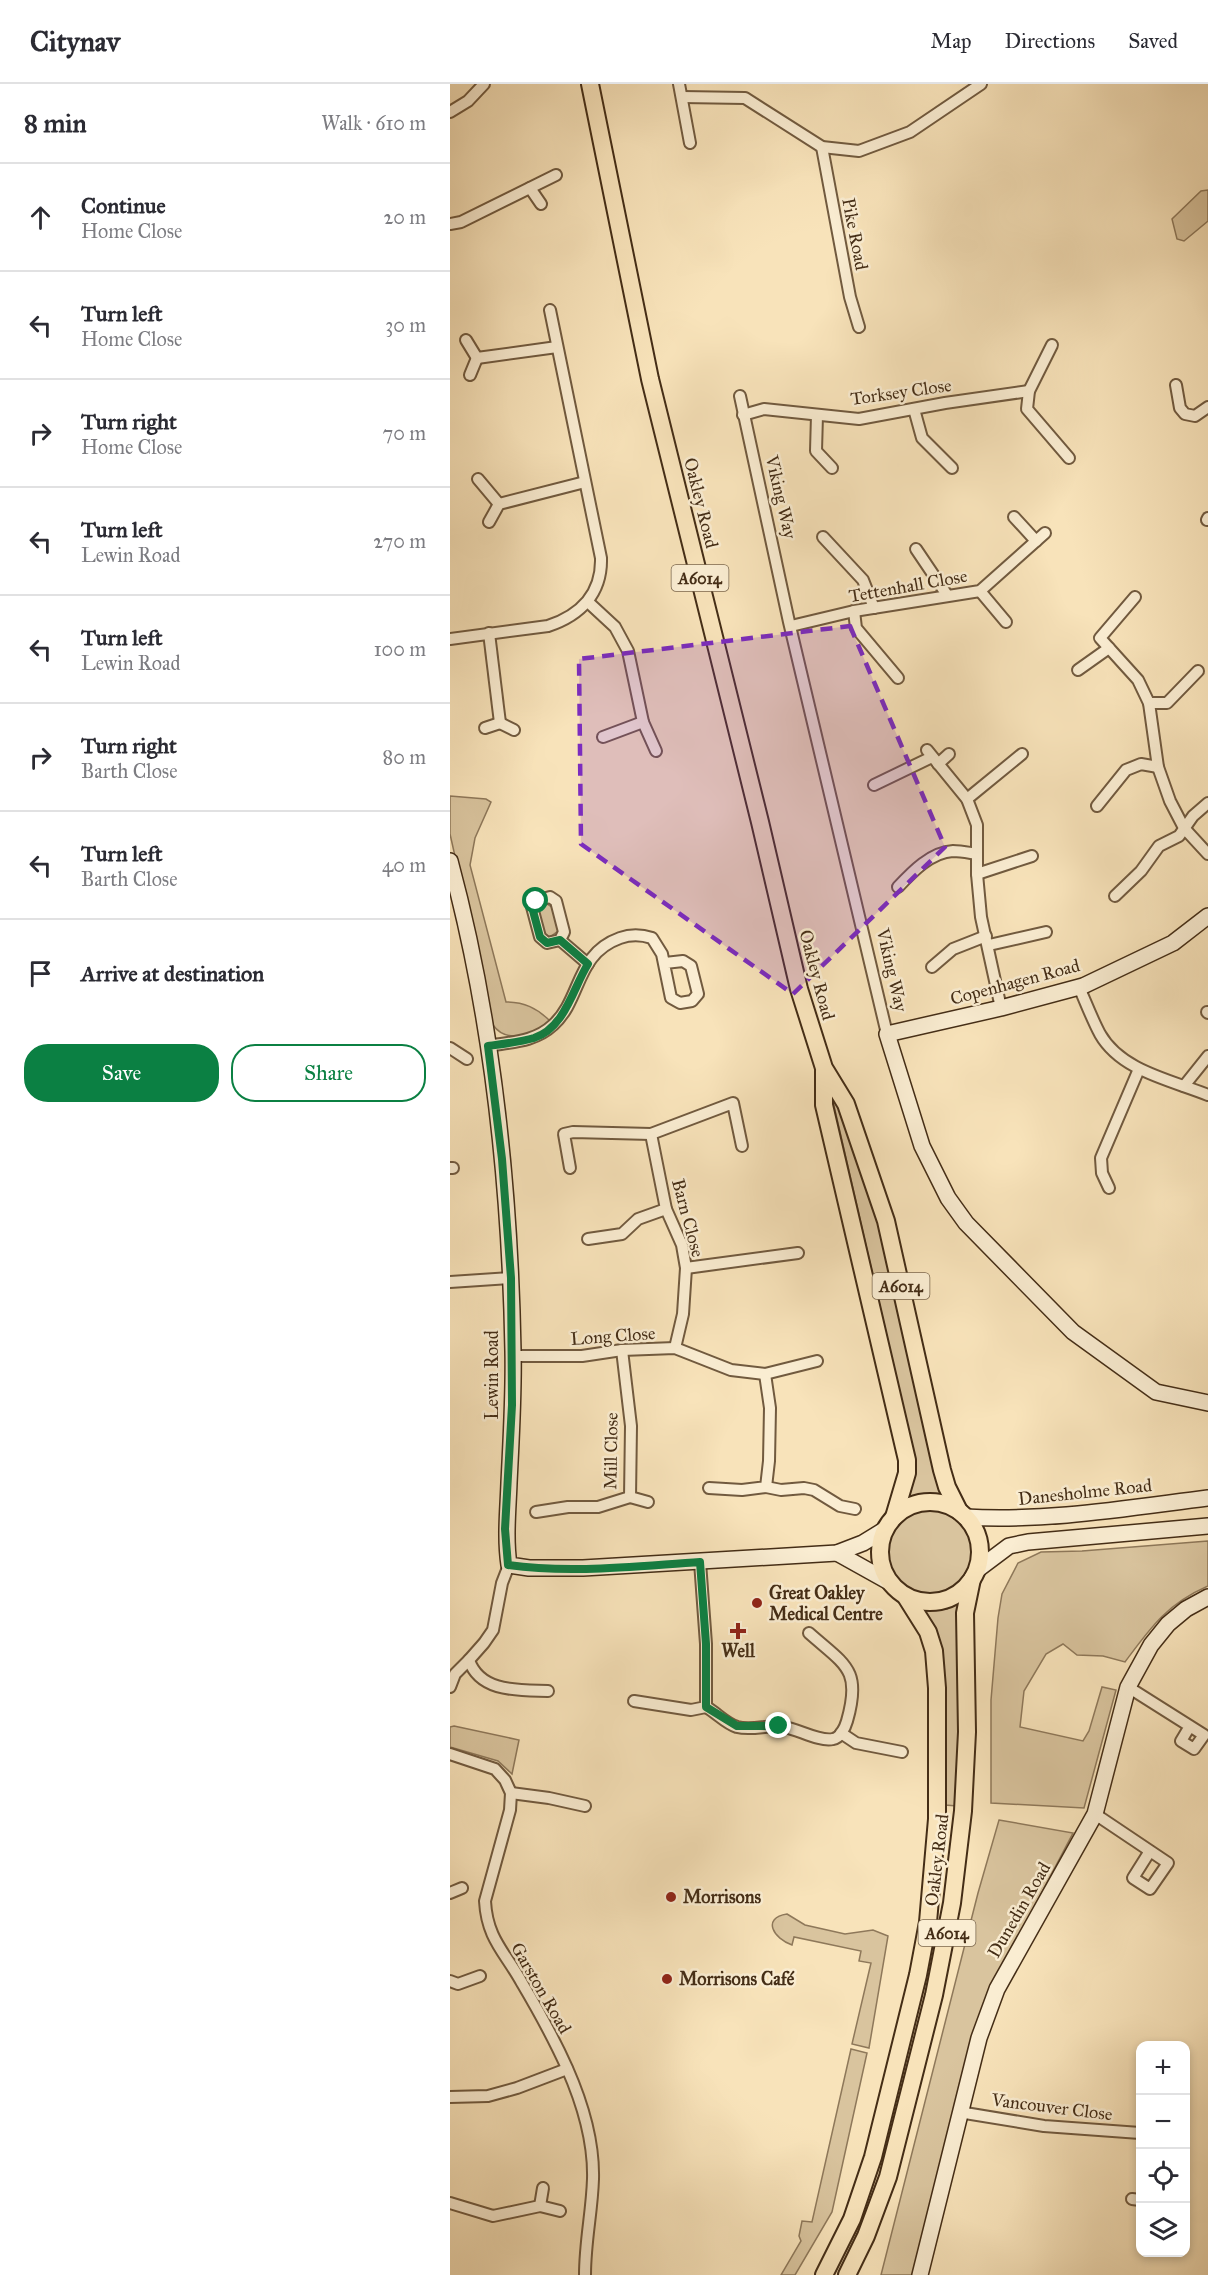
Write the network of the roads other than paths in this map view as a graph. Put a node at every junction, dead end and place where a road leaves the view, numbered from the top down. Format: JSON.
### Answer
{"nodes":[{"id":1,"x":484,"y":84,"type":"edge"},
{"id":2,"x":591,"y":84,"type":"edge"},
{"id":3,"x":679,"y":84,"type":"edge"},
{"id":4,"x":981,"y":84,"type":"edge"},
{"id":5,"x":682,"y":97,"type":"junction"},
{"id":6,"x":450,"y":112,"type":"edge"},
{"id":7,"x":690,"y":143,"type":"dead end"},
{"id":8,"x":822,"y":147,"type":"junction"},
{"id":9,"x":556,"y":175,"type":"dead end"},
{"id":10,"x":530,"y":188,"type":"junction"},
{"id":11,"x":541,"y":204,"type":"dead end"},
{"id":12,"x":450,"y":224,"type":"edge"},
{"id":13,"x":550,"y":310,"type":"dead end"},
{"id":14,"x":859,"y":327,"type":"dead end"},
{"id":15,"x":466,"y":340,"type":"dead end"},
{"id":16,"x":1052,"y":345,"type":"dead end"},
{"id":17,"x":557,"y":347,"type":"junction"},
{"id":18,"x":477,"y":358,"type":"junction"},
{"id":19,"x":470,"y":375,"type":"dead end"},
{"id":20,"x":1176,"y":385,"type":"dead end"},
{"id":21,"x":1029,"y":392,"type":"junction"},
{"id":22,"x":740,"y":396,"type":"dead end"},
{"id":23,"x":1208,"y":407,"type":"edge"},
{"id":24,"x":914,"y":409,"type":"junction"},
{"id":25,"x":743,"y":414,"type":"junction"},
{"id":26,"x":817,"y":415,"type":"junction"},
{"id":27,"x":1069,"y":458,"type":"dead end"},
{"id":28,"x":832,"y":468,"type":"dead end"},
{"id":29,"x":952,"y":468,"type":"dead end"},
{"id":30,"x":478,"y":479,"type":"dead end"},
{"id":31,"x":585,"y":482,"type":"junction"},
{"id":32,"x":499,"y":504,"type":"junction"},
{"id":33,"x":1014,"y":518,"type":"dead end"},
{"id":34,"x":489,"y":522,"type":"dead end"},
{"id":35,"x":1045,"y":533,"type":"dead end"},
{"id":36,"x":823,"y":537,"type":"dead end"},
{"id":37,"x":1036,"y":541,"type":"junction"},
{"id":38,"x":916,"y":549,"type":"dead end"},
{"id":39,"x":980,"y":591,"type":"junction"},
{"id":40,"x":947,"y":595,"type":"junction"},
{"id":41,"x":1135,"y":597,"type":"dead end"},
{"id":42,"x":588,"y":602,"type":"junction"},
{"id":43,"x":874,"y":608,"type":"junction"},
{"id":44,"x":854,"y":611,"type":"junction"},
{"id":45,"x":1006,"y":622,"type":"dead end"},
{"id":46,"x":791,"y":626,"type":"junction"},
{"id":47,"x":489,"y":633,"type":"junction"},
{"id":48,"x":450,"y":639,"type":"edge"},
{"id":49,"x":1108,"y":648,"type":"junction"},
{"id":50,"x":1078,"y":670,"type":"dead end"},
{"id":51,"x":1198,"y":671,"type":"dead end"},
{"id":52,"x":898,"y":678,"type":"dead end"},
{"id":53,"x":1149,"y":703,"type":"junction"},
{"id":54,"x":644,"y":722,"type":"junction"},
{"id":55,"x":500,"y":723,"type":"junction"},
{"id":56,"x":485,"y":728,"type":"dead end"},
{"id":57,"x":514,"y":730,"type":"dead end"},
{"id":58,"x":603,"y":737,"type":"dead end"},
{"id":59,"x":656,"y":751,"type":"dead end"},
{"id":60,"x":949,"y":754,"type":"dead end"},
{"id":61,"x":1022,"y":754,"type":"dead end"},
{"id":62,"x":932,"y":757,"type":"junction"},
{"id":63,"x":1158,"y":767,"type":"junction"},
{"id":64,"x":874,"y":786,"type":"dead end"},
{"id":65,"x":967,"y":799,"type":"junction"},
{"id":66,"x":1208,"y":803,"type":"edge"},
{"id":67,"x":1097,"y":806,"type":"dead end"},
{"id":68,"x":1184,"y":828,"type":"junction"},
{"id":69,"x":977,"y":854,"type":"junction"},
{"id":70,"x":1208,"y":854,"type":"edge"},
{"id":71,"x":1032,"y":856,"type":"dead end"},
{"id":72,"x":451,"y":869,"type":"edge"},
{"id":73,"x":977,"y":874,"type":"junction"},
{"id":74,"x":898,"y":887,"type":"dead end"},
{"id":75,"x":1115,"y":896,"type":"dead end"},
{"id":76,"x":1208,"y":916,"type":"edge"},
{"id":77,"x":1046,"y":932,"type":"dead end"},
{"id":78,"x":560,"y":940,"type":"dead end"},
{"id":79,"x":987,"y":941,"type":"junction"},
{"id":80,"x":665,"y":963,"type":"dead end"},
{"id":81,"x":588,"y":964,"type":"junction"},
{"id":82,"x":932,"y":967,"type":"dead end"},
{"id":83,"x":1078,"y":987,"type":"junction"},
{"id":84,"x":1001,"y":1008,"type":"junction"},
{"id":85,"x":887,"y":1034,"type":"junction"},
{"id":86,"x":488,"y":1046,"type":"junction"},
{"id":87,"x":450,"y":1048,"type":"edge"},
{"id":88,"x":1208,"y":1056,"type":"edge"},
{"id":89,"x":467,"y":1059,"type":"dead end"},
{"id":90,"x":824,"y":1068,"type":"junction"},
{"id":91,"x":1139,"y":1069,"type":"junction"},
{"id":92,"x":1184,"y":1086,"type":"junction"},
{"id":93,"x":1208,"y":1095,"type":"edge"},
{"id":94,"x":651,"y":1134,"type":"junction"},
{"id":95,"x":742,"y":1146,"type":"dead end"},
{"id":96,"x":570,"y":1168,"type":"dead end"},
{"id":97,"x":1108,"y":1188,"type":"dead end"},
{"id":98,"x":666,"y":1209,"type":"junction"},
{"id":99,"x":588,"y":1239,"type":"dead end"},
{"id":100,"x":798,"y":1253,"type":"dead end"},
{"id":101,"x":686,"y":1268,"type":"junction"},
{"id":102,"x":511,"y":1278,"type":"junction"},
{"id":103,"x":450,"y":1282,"type":"edge"},
{"id":104,"x":675,"y":1348,"type":"junction"},
{"id":105,"x":622,"y":1350,"type":"junction"},
{"id":106,"x":513,"y":1356,"type":"junction"},
{"id":107,"x":817,"y":1361,"type":"dead end"},
{"id":108,"x":765,"y":1374,"type":"junction"},
{"id":109,"x":1208,"y":1403,"type":"edge"},
{"id":110,"x":766,"y":1487,"type":"junction"},
{"id":111,"x":709,"y":1488,"type":"dead end"},
{"id":112,"x":630,"y":1497,"type":"junction"},
{"id":113,"x":1208,"y":1498,"type":"edge"},
{"id":114,"x":648,"y":1502,"type":"dead end"},
{"id":115,"x":855,"y":1509,"type":"dead end"},
{"id":116,"x":536,"y":1512,"type":"dead end"},
{"id":117,"x":962,"y":1514,"type":"junction"},
{"id":118,"x":889,"y":1524,"type":"junction"},
{"id":119,"x":1208,"y":1526,"type":"edge"},
{"id":120,"x":837,"y":1553,"type":"junction"},
{"id":121,"x":700,"y":1562,"type":"junction"},
{"id":122,"x":508,"y":1565,"type":"junction"},
{"id":123,"x":974,"y":1574,"type":"junction"},
{"id":124,"x":889,"y":1582,"type":"junction"},
{"id":125,"x":906,"y":1597,"type":"junction"},
{"id":126,"x":1208,"y":1597,"type":"edge"},
{"id":127,"x":809,"y":1634,"type":"dead end"},
{"id":128,"x":469,"y":1660,"type":"junction"},
{"id":129,"x":450,"y":1687,"type":"edge"},
{"id":130,"x":1128,"y":1687,"type":"junction"},
{"id":131,"x":548,"y":1691,"type":"dead end"},
{"id":132,"x":634,"y":1701,"type":"dead end"},
{"id":133,"x":706,"y":1707,"type":"junction"},
{"id":134,"x":1190,"y":1726,"type":"dead end"},
{"id":135,"x":841,"y":1733,"type":"junction"},
{"id":136,"x":902,"y":1752,"type":"dead end"},
{"id":137,"x":450,"y":1754,"type":"edge"},
{"id":138,"x":511,"y":1793,"type":"junction"},
{"id":139,"x":585,"y":1806,"type":"dead end"},
{"id":140,"x":1095,"y":1814,"type":"junction"},
{"id":141,"x":1150,"y":1851,"type":"dead end"},
{"id":142,"x":462,"y":1888,"type":"dead end"},
{"id":143,"x":450,"y":1893,"type":"edge"},
{"id":144,"x":480,"y":1976,"type":"dead end"},
{"id":145,"x":450,"y":1981,"type":"edge"},
{"id":146,"x":567,"y":2069,"type":"junction"},
{"id":147,"x":450,"y":2097,"type":"edge"},
{"id":148,"x":959,"y":2112,"type":"junction"},
{"id":149,"x":1136,"y":2133,"type":"edge"},
{"id":150,"x":543,"y":2188,"type":"dead end"},
{"id":151,"x":450,"y":2203,"type":"edge"},
{"id":152,"x":540,"y":2206,"type":"junction"},
{"id":153,"x":560,"y":2211,"type":"dead end"},
{"id":154,"x":585,"y":2275,"type":"edge"},
{"id":155,"x":824,"y":2275,"type":"edge"},
{"id":156,"x":847,"y":2275,"type":"edge"},
{"id":157,"x":920,"y":2275,"type":"edge"}],
"edges":[{"from":1,"to":6,"type":"street"},
{"from":2,"to":90,"type":"main road","name":"Oakley Road","number":"A6014"},
{"from":3,"to":5,"type":"street"},
{"from":4,"to":8,"type":"street"},
{"from":5,"to":7,"type":"street"},
{"from":5,"to":8,"type":"street"},
{"from":8,"to":14,"type":"street","name":"Pike Road"},
{"from":9,"to":10,"type":"street"},
{"from":10,"to":11,"type":"street"},
{"from":10,"to":12,"type":"street"},
{"from":13,"to":17,"type":"street"},
{"from":15,"to":18,"type":"street"},
{"from":16,"to":21,"type":"street"},
{"from":17,"to":18,"type":"street"},
{"from":17,"to":31,"type":"street"},
{"from":18,"to":19,"type":"street"},
{"from":20,"to":23,"type":"street"},
{"from":21,"to":24,"type":"street","name":"Torksey Close"},
{"from":21,"to":27,"type":"street"},
{"from":22,"to":25,"type":"street","name":"Viking Way"},
{"from":24,"to":26,"type":"street","name":"Torksey Close"},
{"from":24,"to":29,"type":"street"},
{"from":25,"to":26,"type":"street","name":"Torksey Close"},
{"from":25,"to":46,"type":"street","name":"Viking Way"},
{"from":26,"to":28,"type":"street"},
{"from":30,"to":32,"type":"street"},
{"from":31,"to":32,"type":"street"},
{"from":31,"to":42,"type":"street"},
{"from":32,"to":34,"type":"street"},
{"from":33,"to":37,"type":"street"},
{"from":35,"to":37,"type":"street","name":"Tettenhall Close"},
{"from":36,"to":43,"type":"street"},
{"from":37,"to":39,"type":"street","name":"Tettenhall Close"},
{"from":38,"to":40,"type":"street"},
{"from":39,"to":40,"type":"street","name":"Tettenhall Close"},
{"from":39,"to":45,"type":"street"},
{"from":40,"to":43,"type":"street","name":"Tettenhall Close"},
{"from":41,"to":49,"type":"street"},
{"from":42,"to":47,"type":"street"},
{"from":42,"to":54,"type":"street"},
{"from":43,"to":44,"type":"street","name":"Tettenhall Close"},
{"from":44,"to":46,"type":"street","name":"Tettenhall Close"},
{"from":44,"to":52,"type":"street"},
{"from":46,"to":85,"type":"street","name":"Viking Way"},
{"from":47,"to":48,"type":"street"},
{"from":47,"to":55,"type":"street"},
{"from":49,"to":50,"type":"street"},
{"from":49,"to":53,"type":"street"},
{"from":51,"to":53,"type":"street"},
{"from":53,"to":63,"type":"street"},
{"from":54,"to":58,"type":"street"},
{"from":54,"to":59,"type":"street"},
{"from":55,"to":56,"type":"street"},
{"from":55,"to":57,"type":"street"},
{"from":60,"to":62,"type":"street"},
{"from":61,"to":65,"type":"street"},
{"from":62,"to":64,"type":"street"},
{"from":62,"to":65,"type":"street"},
{"from":63,"to":67,"type":"street"},
{"from":63,"to":68,"type":"street"},
{"from":65,"to":69,"type":"street"},
{"from":66,"to":68,"type":"street"},
{"from":68,"to":70,"type":"street"},
{"from":68,"to":75,"type":"street"},
{"from":69,"to":73,"type":"street"},
{"from":69,"to":74,"type":"street"},
{"from":71,"to":73,"type":"street"},
{"from":72,"to":86,"type":"street","name":"Lewin Road"},
{"from":73,"to":79,"type":"street"},
{"from":76,"to":83,"type":"street","name":"Copenhagen Road"},
{"from":77,"to":79,"type":"street"},
{"from":78,"to":81,"type":"street"},
{"from":79,"to":82,"type":"street"},
{"from":79,"to":84,"type":"street"},
{"from":80,"to":81,"type":"street"},
{"from":81,"to":86,"type":"street"},
{"from":83,"to":84,"type":"street","name":"Copenhagen Road"},
{"from":83,"to":91,"type":"street"},
{"from":84,"to":85,"type":"street","name":"Copenhagen Road"},
{"from":85,"to":109,"type":"street","name":"Viking Way"},
{"from":86,"to":102,"type":"street","name":"Lewin Road"},
{"from":87,"to":89,"type":"street"},
{"from":88,"to":92,"type":"street"},
{"from":90,"to":117,"type":"main road","name":"Oakley Road","number":"A6014"},
{"from":90,"to":118,"type":"main road","name":"Oakley Road","number":"A6014"},
{"from":91,"to":92,"type":"street"},
{"from":91,"to":97,"type":"street"},
{"from":92,"to":93,"type":"street"},
{"from":94,"to":95,"type":"street"},
{"from":94,"to":96,"type":"street"},
{"from":94,"to":98,"type":"street","name":"Barn Close"},
{"from":98,"to":99,"type":"street"},
{"from":98,"to":101,"type":"street","name":"Barn Close"},
{"from":100,"to":101,"type":"street"},
{"from":101,"to":104,"type":"street","name":"Barn Close"},
{"from":102,"to":103,"type":"street"},
{"from":102,"to":106,"type":"street","name":"Lewin Road"},
{"from":104,"to":105,"type":"street","name":"Long Close"},
{"from":104,"to":108,"type":"street","name":"Long Close"},
{"from":105,"to":106,"type":"street","name":"Long Close"},
{"from":105,"to":112,"type":"street","name":"Mill Close"},
{"from":106,"to":122,"type":"street","name":"Lewin Road"},
{"from":107,"to":108,"type":"street","name":"Long Close"},
{"from":108,"to":110,"type":"street"},
{"from":110,"to":111,"type":"street"},
{"from":110,"to":115,"type":"street"},
{"from":112,"to":114,"type":"street"},
{"from":112,"to":116,"type":"street","name":"Mill Close"},
{"from":113,"to":117,"type":"street","name":"Danesholme Road"},
{"from":117,"to":118,"type":"main road"},
{"from":117,"to":123,"type":"main road"},
{"from":118,"to":120,"type":"street"},
{"from":118,"to":124,"type":"main road"},
{"from":119,"to":123,"type":"street"},
{"from":120,"to":121,"type":"street"},
{"from":120,"to":124,"type":"street"},
{"from":121,"to":122,"type":"street"},
{"from":121,"to":133,"type":"street"},
{"from":122,"to":128,"type":"street"},
{"from":123,"to":125,"type":"main road"},
{"from":123,"to":156,"type":"main road","name":"Oakley Road","number":"A6014"},
{"from":124,"to":125,"type":"main road"},
{"from":125,"to":155,"type":"main road","name":"Oakley Road","number":"A6014"},
{"from":126,"to":130,"type":"street","name":"Dunedin Road"},
{"from":127,"to":135,"type":"street"},
{"from":128,"to":129,"type":"street"},
{"from":128,"to":131,"type":"street"},
{"from":130,"to":134,"type":"street"},
{"from":130,"to":140,"type":"street","name":"Dunedin Road"},
{"from":132,"to":133,"type":"street"},
{"from":133,"to":135,"type":"street"},
{"from":135,"to":136,"type":"street"},
{"from":137,"to":138,"type":"street"},
{"from":138,"to":139,"type":"street"},
{"from":138,"to":146,"type":"street","name":"Garston Road"},
{"from":140,"to":141,"type":"street"},
{"from":140,"to":148,"type":"street","name":"Dunedin Road"},
{"from":142,"to":143,"type":"street"},
{"from":144,"to":145,"type":"street"},
{"from":146,"to":147,"type":"street"},
{"from":146,"to":154,"type":"street","name":"Garston Road"},
{"from":148,"to":149,"type":"street","name":"Vancouver Close"},
{"from":148,"to":157,"type":"street","name":"Dunedin Road"},
{"from":150,"to":152,"type":"street"},
{"from":151,"to":152,"type":"street"},
{"from":152,"to":153,"type":"street"}]}
